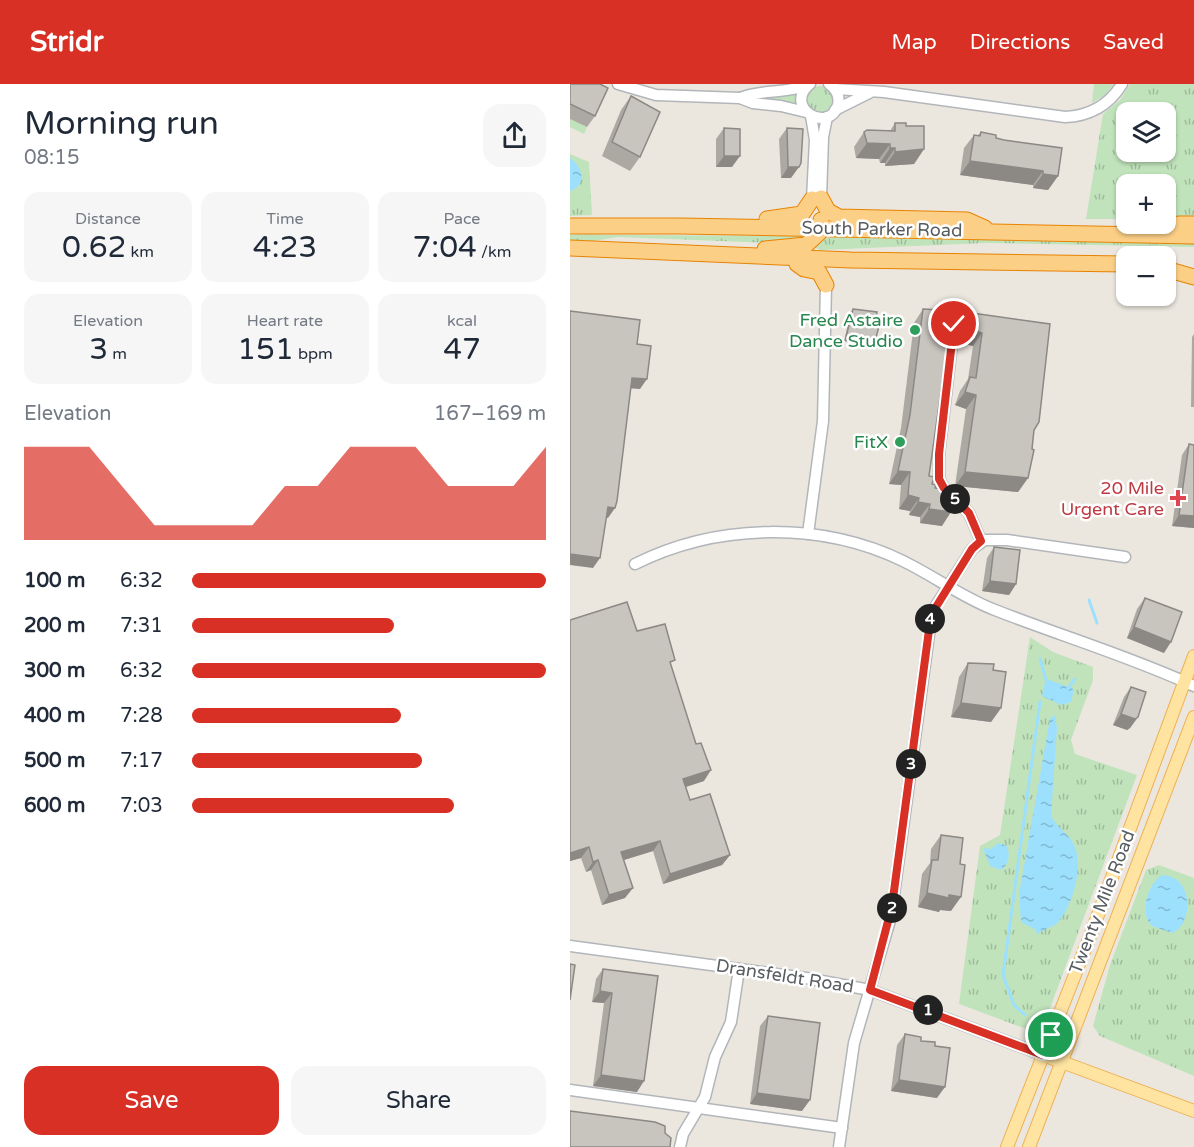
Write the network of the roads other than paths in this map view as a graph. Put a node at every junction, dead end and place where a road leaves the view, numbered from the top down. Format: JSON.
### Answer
{"nodes":[{"id":1,"x":618,"y":84,"type":"edge"},
{"id":2,"x":1122,"y":84,"type":"edge"},
{"id":3,"x":809,"y":85,"type":"edge"},
{"id":4,"x":832,"y":87,"type":"edge"},
{"id":5,"x":870,"y":93,"type":"junction"},
{"id":6,"x":740,"y":98,"type":"junction"},
{"id":7,"x":831,"y":113,"type":"junction"},
{"id":8,"x":808,"y":114,"type":"junction"},
{"id":9,"x":817,"y":198,"type":"junction"},
{"id":10,"x":1194,"y":224,"type":"edge"},
{"id":11,"x":570,"y":226,"type":"edge"},
{"id":12,"x":681,"y":226,"type":"junction"},
{"id":13,"x":821,"y":228,"type":"junction"},
{"id":14,"x":994,"y":231,"type":"junction"},
{"id":15,"x":1163,"y":235,"type":"junction"},
{"id":16,"x":1194,"y":236,"type":"edge"},
{"id":17,"x":570,"y":248,"type":"edge"},
{"id":18,"x":702,"y":253,"type":"junction"},
{"id":19,"x":790,"y":258,"type":"junction"},
{"id":20,"x":851,"y":260,"type":"junction"},
{"id":21,"x":1116,"y":264,"type":"edge"},
{"id":22,"x":1194,"y":265,"type":"edge"},
{"id":23,"x":1176,"y":266,"type":"edge"},
{"id":24,"x":1176,"y":271,"type":"edge"},
{"id":25,"x":1194,"y":277,"type":"edge"},
{"id":26,"x":826,"y":285,"type":"junction"},
{"id":27,"x":956,"y":314,"type":"edge"},
{"id":28,"x":808,"y":534,"type":"junction"},
{"id":29,"x":981,"y":541,"type":"junction"},
{"id":30,"x":1125,"y":557,"type":"dead end"},
{"id":31,"x":635,"y":564,"type":"dead end"},
{"id":32,"x":948,"y":585,"type":"junction"},
{"id":33,"x":1194,"y":656,"type":"edge"},
{"id":34,"x":1189,"y":684,"type":"edge"},
{"id":35,"x":1194,"y":717,"type":"edge"},
{"id":36,"x":570,"y":946,"type":"edge"},
{"id":37,"x":739,"y":969,"type":"junction"},
{"id":38,"x":870,"y":990,"type":"junction"},
{"id":39,"x":1043,"y":1055,"type":"junction"},
{"id":40,"x":1061,"y":1062,"type":"junction"},
{"id":41,"x":570,"y":1090,"type":"edge"},
{"id":42,"x":698,"y":1108,"type":"junction"},
{"id":43,"x":1194,"y":1111,"type":"edge"},
{"id":44,"x":842,"y":1128,"type":"junction"},
{"id":45,"x":680,"y":1147,"type":"edge"},
{"id":46,"x":839,"y":1147,"type":"edge"},
{"id":47,"x":1007,"y":1147,"type":"edge"},
{"id":48,"x":1029,"y":1147,"type":"edge"}],
"edges":[{"from":1,"to":6,"type":"street"},
{"from":2,"to":5,"type":"street"},
{"from":3,"to":6,"type":"street"},
{"from":3,"to":8,"type":"street"},
{"from":4,"to":5,"type":"street"},
{"from":4,"to":7,"type":"street"},
{"from":5,"to":7,"type":"street"},
{"from":6,"to":8,"type":"street"},
{"from":7,"to":8,"type":"street"},
{"from":7,"to":9,"type":"street"},
{"from":8,"to":9,"type":"street"},
{"from":9,"to":12,"type":"highway"},
{"from":9,"to":13,"type":"highway"},
{"from":9,"to":14,"type":"highway"},
{"from":10,"to":15,"type":"highway"},
{"from":11,"to":12,"type":"highway","name":"South Parker Road"},
{"from":12,"to":13,"type":"highway","name":"South Parker Road"},
{"from":13,"to":14,"type":"highway","name":"South Parker Road"},
{"from":13,"to":18,"type":"highway"},
{"from":14,"to":15,"type":"highway","name":"South Parker Road"},
{"from":15,"to":16,"type":"highway","name":"South Parker Road"},
{"from":17,"to":18,"type":"highway","name":"South Parker Road"},
{"from":18,"to":19,"type":"highway","name":"South Parker Road"},
{"from":19,"to":20,"type":"highway","name":"South Parker Road"},
{"from":19,"to":26,"type":"highway"},
{"from":20,"to":21,"type":"highway","name":"South Parker Road"},
{"from":20,"to":26,"type":"highway"},
{"from":22,"to":23,"type":"highway"},
{"from":24,"to":25,"type":"highway"},
{"from":26,"to":28,"type":"street"},
{"from":27,"to":29,"type":"street"},
{"from":28,"to":31,"type":"street"},
{"from":28,"to":32,"type":"street"},
{"from":29,"to":30,"type":"street"},
{"from":29,"to":32,"type":"street"},
{"from":32,"to":34,"type":"street"},
{"from":32,"to":38,"type":"street"},
{"from":33,"to":34,"type":"main road","name":"Twenty Mile Road"},
{"from":34,"to":39,"type":"main road","name":"Twenty Mile Road"},
{"from":35,"to":40,"type":"main road","name":"Twenty Mile Road"},
{"from":36,"to":37,"type":"street","name":"Dransfeldt Road"},
{"from":37,"to":38,"type":"street","name":"Dransfeldt Road"},
{"from":37,"to":42,"type":"street"},
{"from":38,"to":39,"type":"street","name":"Dransfeldt Road"},
{"from":38,"to":44,"type":"street"},
{"from":39,"to":40,"type":"main road","name":"Dransfeldt Road"},
{"from":39,"to":47,"type":"main road","name":"Twenty Mile Road"},
{"from":40,"to":43,"type":"main road","name":"Dransfeldt Road"},
{"from":40,"to":48,"type":"main road","name":"Twenty Mile Road"},
{"from":41,"to":42,"type":"street"},
{"from":42,"to":44,"type":"street"},
{"from":42,"to":45,"type":"street"},
{"from":44,"to":46,"type":"street"}]}
